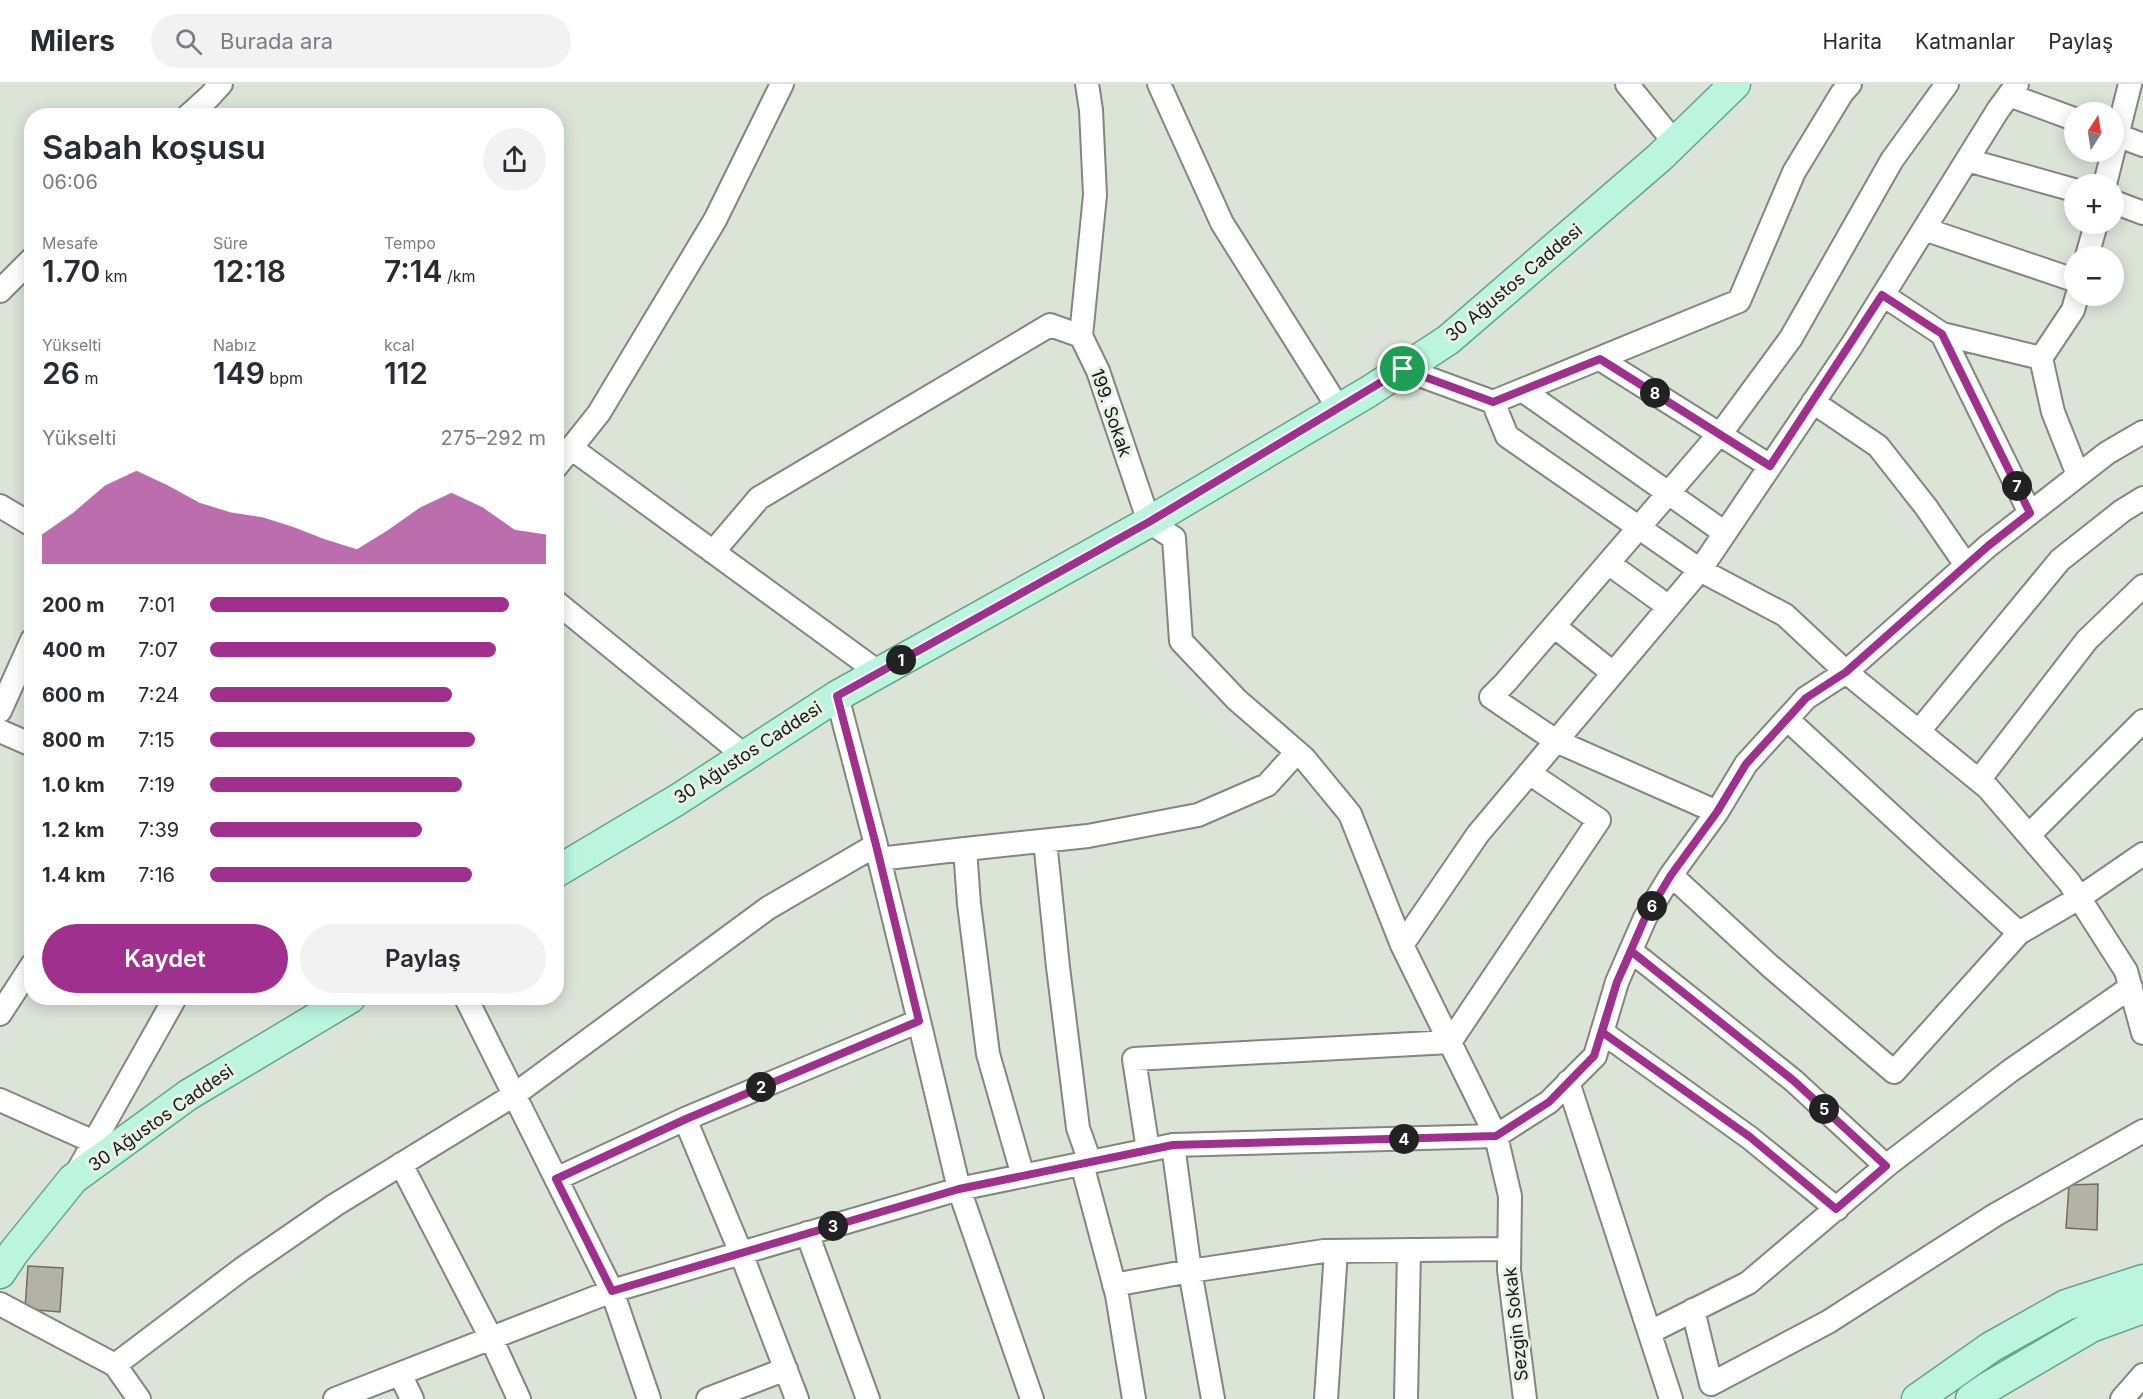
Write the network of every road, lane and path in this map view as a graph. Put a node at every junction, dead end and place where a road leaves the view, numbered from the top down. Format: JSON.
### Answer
{"nodes":[{"id":1,"x":221,"y":84,"type":"edge"},
{"id":2,"x":782,"y":84,"type":"edge"},
{"id":3,"x":1087,"y":84,"type":"edge"},
{"id":4,"x":1158,"y":84,"type":"edge"},
{"id":5,"x":1627,"y":84,"type":"edge"},
{"id":6,"x":1736,"y":84,"type":"edge"},
{"id":7,"x":1850,"y":84,"type":"edge"},
{"id":8,"x":1947,"y":84,"type":"edge"},
{"id":9,"x":2130,"y":84,"type":"edge"},
{"id":10,"x":2013,"y":90,"type":"edge"},
{"id":11,"x":2124,"y":106,"type":"edge"},
{"id":12,"x":197,"y":108,"type":"edge"},
{"id":13,"x":2064,"y":114,"type":"edge"},
{"id":14,"x":2124,"y":138,"type":"edge"},
{"id":15,"x":1675,"y":143,"type":"junction"},
{"id":16,"x":2143,"y":145,"type":"edge"},
{"id":17,"x":1967,"y":160,"type":"junction"},
{"id":18,"x":2064,"y":187,"type":"edge"},
{"id":19,"x":2124,"y":206,"type":"edge"},
{"id":20,"x":2143,"y":213,"type":"edge"},
{"id":21,"x":1924,"y":229,"type":"junction"},
{"id":22,"x":24,"y":268,"type":"edge"},
{"id":23,"x":2064,"y":277,"type":"edge"},
{"id":24,"x":0,"y":291,"type":"edge"},
{"id":25,"x":1882,"y":295,"type":"junction"},
{"id":26,"x":2074,"y":306,"type":"edge"},
{"id":27,"x":1942,"y":334,"type":"junction"},
{"id":28,"x":1081,"y":336,"type":"junction"},
{"id":29,"x":2041,"y":358,"type":"junction"},
{"id":30,"x":1600,"y":359,"type":"junction"},
{"id":31,"x":1403,"y":369,"type":"junction"},
{"id":32,"x":1522,"y":390,"type":"junction"},
{"id":33,"x":1493,"y":402,"type":"junction"},
{"id":34,"x":1813,"y":402,"type":"junction"},
{"id":35,"x":1339,"y":409,"type":"junction"},
{"id":36,"x":2143,"y":432,"type":"edge"},
{"id":37,"x":1719,"y":433,"type":"junction"},
{"id":38,"x":571,"y":448,"type":"junction"},
{"id":39,"x":564,"y":457,"type":"edge"},
{"id":40,"x":1770,"y":466,"type":"junction"},
{"id":41,"x":2078,"y":475,"type":"junction"},
{"id":42,"x":1669,"y":492,"type":"junction"},
{"id":43,"x":2143,"y":498,"type":"edge"},
{"id":44,"x":0,"y":506,"type":"edge"},
{"id":45,"x":2030,"y":513,"type":"junction"},
{"id":46,"x":24,"y":520,"type":"edge"},
{"id":47,"x":1149,"y":522,"type":"junction"},
{"id":48,"x":1638,"y":528,"type":"junction"},
{"id":49,"x":1725,"y":533,"type":"junction"},
{"id":50,"x":713,"y":552,"type":"junction"},
{"id":51,"x":1608,"y":563,"type":"junction"},
{"id":52,"x":1966,"y":565,"type":"junction"},
{"id":53,"x":1700,"y":570,"type":"junction"},
{"id":54,"x":2143,"y":586,"type":"edge"},
{"id":55,"x":1669,"y":607,"type":"junction"},
{"id":56,"x":564,"y":609,"type":"edge"},
{"id":57,"x":1554,"y":626,"type":"junction"},
{"id":58,"x":24,"y":658,"type":"edge"},
{"id":59,"x":878,"y":672,"type":"junction"},
{"id":60,"x":1846,"y":672,"type":"junction"},
{"id":61,"x":1613,"y":673,"type":"junction"},
{"id":62,"x":837,"y":696,"type":"junction"},
{"id":63,"x":0,"y":711,"type":"edge"},
{"id":64,"x":1787,"y":719,"type":"junction"},
{"id":65,"x":2143,"y":721,"type":"edge"},
{"id":66,"x":0,"y":730,"type":"edge"},
{"id":67,"x":1919,"y":731,"type":"junction"},
{"id":68,"x":24,"y":741,"type":"edge"},
{"id":69,"x":1556,"y":741,"type":"junction"},
{"id":70,"x":1297,"y":752,"type":"junction"},
{"id":71,"x":745,"y":756,"type":"junction"},
{"id":72,"x":1529,"y":772,"type":"junction"},
{"id":73,"x":1979,"y":780,"type":"junction"},
{"id":74,"x":1717,"y":812,"type":"junction"},
{"id":75,"x":2029,"y":835,"type":"junction"},
{"id":76,"x":1045,"y":841,"type":"junction"},
{"id":77,"x":965,"y":849,"type":"junction"},
{"id":78,"x":878,"y":852,"type":"junction"},
{"id":79,"x":2143,"y":854,"type":"edge"},
{"id":80,"x":564,"y":868,"type":"edge"},
{"id":81,"x":1671,"y":875,"type":"junction"},
{"id":82,"x":2079,"y":898,"type":"junction"},
{"id":83,"x":2019,"y":933,"type":"junction"},
{"id":84,"x":1402,"y":945,"type":"junction"},
{"id":85,"x":1631,"y":951,"type":"junction"},
{"id":86,"x":24,"y":977,"type":"edge"},
{"id":87,"x":2131,"y":987,"type":"junction"},
{"id":88,"x":171,"y":1005,"type":"edge"},
{"id":89,"x":338,"y":1005,"type":"edge"},
{"id":90,"x":469,"y":1005,"type":"edge"},
{"id":91,"x":0,"y":1014,"type":"edge"},
{"id":92,"x":919,"y":1021,"type":"junction"},
{"id":93,"x":1602,"y":1032,"type":"junction"},
{"id":94,"x":2143,"y":1033,"type":"edge"},
{"id":95,"x":1450,"y":1042,"type":"junction"},
{"id":96,"x":1568,"y":1083,"type":"junction"},
{"id":97,"x":514,"y":1095,"type":"junction"},
{"id":98,"x":0,"y":1100,"type":"edge"},
{"id":99,"x":686,"y":1119,"type":"junction"},
{"id":100,"x":2143,"y":1131,"type":"edge"},
{"id":101,"x":1496,"y":1136,"type":"junction"},
{"id":102,"x":94,"y":1142,"type":"junction"},
{"id":103,"x":1173,"y":1145,"type":"junction"},
{"id":104,"x":1148,"y":1150,"type":"junction"},
{"id":105,"x":1086,"y":1163,"type":"junction"},
{"id":106,"x":401,"y":1164,"type":"junction"},
{"id":107,"x":1886,"y":1166,"type":"junction"},
{"id":108,"x":1023,"y":1176,"type":"junction"},
{"id":109,"x":73,"y":1179,"type":"junction"},
{"id":110,"x":556,"y":1179,"type":"junction"},
{"id":111,"x":959,"y":1189,"type":"junction"},
{"id":112,"x":1836,"y":1209,"type":"junction"},
{"id":113,"x":807,"y":1233,"type":"junction"},
{"id":114,"x":1509,"y":1249,"type":"junction"},
{"id":115,"x":1408,"y":1250,"type":"junction"},
{"id":116,"x":1336,"y":1251,"type":"junction"},
{"id":117,"x":741,"y":1252,"type":"junction"},
{"id":118,"x":1190,"y":1271,"type":"junction"},
{"id":119,"x":0,"y":1273,"type":"edge"},
{"id":120,"x":2143,"y":1280,"type":"edge"},
{"id":121,"x":1114,"y":1285,"type":"junction"},
{"id":122,"x":612,"y":1291,"type":"junction"},
{"id":123,"x":0,"y":1304,"type":"edge"},
{"id":124,"x":2143,"y":1308,"type":"edge"},
{"id":125,"x":1694,"y":1310,"type":"junction"},
{"id":126,"x":1650,"y":1332,"type":"junction"},
{"id":127,"x":491,"y":1338,"type":"junction"},
{"id":128,"x":115,"y":1365,"type":"junction"},
{"id":129,"x":786,"y":1369,"type":"junction"},
{"id":130,"x":400,"y":1374,"type":"junction"},
{"id":131,"x":2143,"y":1375,"type":"edge"},
{"id":132,"x":139,"y":1399,"type":"edge"},
{"id":133,"x":335,"y":1399,"type":"edge"},
{"id":134,"x":412,"y":1399,"type":"edge"},
{"id":135,"x":519,"y":1399,"type":"edge"},
{"id":136,"x":648,"y":1399,"type":"edge"},
{"id":137,"x":708,"y":1399,"type":"edge"},
{"id":138,"x":797,"y":1399,"type":"edge"},
{"id":139,"x":868,"y":1399,"type":"edge"},
{"id":140,"x":1032,"y":1399,"type":"edge"},
{"id":141,"x":1134,"y":1399,"type":"edge"},
{"id":142,"x":1213,"y":1399,"type":"edge"},
{"id":143,"x":1326,"y":1399,"type":"edge"},
{"id":144,"x":1406,"y":1399,"type":"edge"},
{"id":145,"x":1525,"y":1399,"type":"edge"},
{"id":146,"x":1671,"y":1399,"type":"edge"},
{"id":147,"x":1917,"y":1399,"type":"edge"},
{"id":148,"x":1971,"y":1399,"type":"edge"},
{"id":149,"x":2122,"y":1399,"type":"edge"}],
"edges":[{"from":1,"to":12,"type":"street"},
{"from":2,"to":38,"type":"street"},
{"from":3,"to":28,"type":"street"},
{"from":4,"to":35,"type":"street"},
{"from":5,"to":15,"type":"street"},
{"from":6,"to":15,"type":"main road","name":"30 Ağustos Caddesi"},
{"from":7,"to":30,"type":"street"},
{"from":8,"to":37,"type":"street"},
{"from":9,"to":11,"type":"street"},
{"from":10,"to":13,"type":"street"},
{"from":10,"to":17,"type":"street"},
{"from":14,"to":16,"type":"street"},
{"from":15,"to":31,"type":"main road","name":"30 Ağustos Caddesi"},
{"from":17,"to":18,"type":"street"},
{"from":17,"to":21,"type":"street"},
{"from":19,"to":20,"type":"street"},
{"from":21,"to":23,"type":"street"},
{"from":21,"to":25,"type":"street"},
{"from":22,"to":24,"type":"street"},
{"from":25,"to":27,"type":"street"},
{"from":25,"to":34,"type":"street"},
{"from":26,"to":29,"type":"street"},
{"from":27,"to":29,"type":"street"},
{"from":27,"to":45,"type":"street"},
{"from":28,"to":47,"type":"street","name":"199. Sokak"},
{"from":28,"to":50,"type":"street"},
{"from":29,"to":41,"type":"street"},
{"from":30,"to":32,"type":"street"},
{"from":30,"to":37,"type":"street"},
{"from":31,"to":33,"type":"street"},
{"from":31,"to":35,"type":"main road","name":"30 Ağustos Caddesi"},
{"from":32,"to":33,"type":"street"},
{"from":32,"to":42,"type":"street"},
{"from":33,"to":48,"type":"street"},
{"from":34,"to":40,"type":"street"},
{"from":34,"to":52,"type":"street"},
{"from":35,"to":47,"type":"main road","name":"30 Ağustos Caddesi"},
{"from":36,"to":41,"type":"street"},
{"from":37,"to":40,"type":"street"},
{"from":37,"to":42,"type":"street"},
{"from":38,"to":39,"type":"street"},
{"from":38,"to":50,"type":"street"},
{"from":40,"to":49,"type":"street"},
{"from":41,"to":45,"type":"street"},
{"from":42,"to":48,"type":"street"},
{"from":42,"to":49,"type":"street"},
{"from":43,"to":67,"type":"street"},
{"from":44,"to":46,"type":"street"},
{"from":45,"to":52,"type":"street"},
{"from":47,"to":59,"type":"main road","name":"30 Ağustos Caddesi"},
{"from":47,"to":70,"type":"street","name":"Sezgin Sokak"},
{"from":48,"to":51,"type":"street"},
{"from":48,"to":53,"type":"street"},
{"from":49,"to":53,"type":"street"},
{"from":50,"to":59,"type":"street"},
{"from":51,"to":55,"type":"street"},
{"from":51,"to":57,"type":"street"},
{"from":52,"to":60,"type":"street"},
{"from":53,"to":55,"type":"street"},
{"from":53,"to":60,"type":"street"},
{"from":54,"to":73,"type":"street"},
{"from":55,"to":61,"type":"street"},
{"from":56,"to":71,"type":"street"},
{"from":57,"to":61,"type":"street"},
{"from":57,"to":69,"type":"street"},
{"from":58,"to":63,"type":"street"},
{"from":59,"to":62,"type":"main road","name":"30 Ağustos Caddesi"},
{"from":60,"to":64,"type":"street"},
{"from":60,"to":67,"type":"street"},
{"from":61,"to":69,"type":"street"},
{"from":62,"to":71,"type":"main road","name":"30 Ağustos Caddesi"},
{"from":62,"to":78,"type":"street"},
{"from":64,"to":74,"type":"street"},
{"from":64,"to":83,"type":"street"},
{"from":65,"to":75,"type":"street"},
{"from":66,"to":68,"type":"street"},
{"from":67,"to":73,"type":"street"},
{"from":69,"to":72,"type":"street"},
{"from":69,"to":74,"type":"street"},
{"from":70,"to":76,"type":"street"},
{"from":70,"to":84,"type":"street","name":"Sezgin Sokak"},
{"from":71,"to":80,"type":"main road","name":"30 Ağustos Caddesi"},
{"from":72,"to":84,"type":"street"},
{"from":72,"to":95,"type":"street"},
{"from":73,"to":75,"type":"street"},
{"from":74,"to":81,"type":"street"},
{"from":75,"to":82,"type":"street"},
{"from":76,"to":77,"type":"street"},
{"from":76,"to":105,"type":"street"},
{"from":77,"to":78,"type":"street"},
{"from":77,"to":108,"type":"street"},
{"from":78,"to":92,"type":"street"},
{"from":78,"to":97,"type":"street"},
{"from":79,"to":82,"type":"street"},
{"from":81,"to":83,"type":"street"},
{"from":81,"to":85,"type":"street"},
{"from":82,"to":83,"type":"street"},
{"from":82,"to":87,"type":"street"},
{"from":84,"to":95,"type":"street","name":"Sezgin Sokak"},
{"from":85,"to":93,"type":"street"},
{"from":85,"to":107,"type":"street"},
{"from":86,"to":91,"type":"street"},
{"from":87,"to":94,"type":"street"},
{"from":87,"to":107,"type":"street"},
{"from":88,"to":102,"type":"street"},
{"from":89,"to":109,"type":"main road","name":"30 Ağustos Caddesi"},
{"from":90,"to":97,"type":"street"},
{"from":92,"to":99,"type":"street"},
{"from":92,"to":111,"type":"street"},
{"from":93,"to":96,"type":"street"},
{"from":93,"to":112,"type":"street"},
{"from":95,"to":101,"type":"street","name":"Sezgin Sokak"},
{"from":95,"to":104,"type":"street"},
{"from":96,"to":101,"type":"street"},
{"from":96,"to":126,"type":"street"},
{"from":97,"to":106,"type":"street"},
{"from":97,"to":110,"type":"street"},
{"from":98,"to":102,"type":"street"},
{"from":99,"to":110,"type":"street"},
{"from":99,"to":117,"type":"street"},
{"from":100,"to":125,"type":"street"},
{"from":101,"to":103,"type":"street"},
{"from":101,"to":114,"type":"street","name":"Sezgin Sokak"},
{"from":102,"to":109,"type":"street"},
{"from":103,"to":104,"type":"street"},
{"from":103,"to":118,"type":"street"},
{"from":104,"to":105,"type":"street"},
{"from":105,"to":108,"type":"street"},
{"from":105,"to":121,"type":"street"},
{"from":106,"to":127,"type":"street"},
{"from":106,"to":128,"type":"street"},
{"from":107,"to":112,"type":"street"},
{"from":108,"to":111,"type":"street"},
{"from":109,"to":119,"type":"main road","name":"30 Ağustos Caddesi"},
{"from":110,"to":122,"type":"street"},
{"from":111,"to":113,"type":"street"},
{"from":111,"to":140,"type":"street"},
{"from":112,"to":125,"type":"street"},
{"from":113,"to":117,"type":"street"},
{"from":113,"to":139,"type":"street"},
{"from":114,"to":115,"type":"street"},
{"from":114,"to":145,"type":"street","name":"Sezgin Sokak"},
{"from":115,"to":116,"type":"street"},
{"from":115,"to":144,"type":"street"},
{"from":116,"to":118,"type":"street"},
{"from":116,"to":143,"type":"street"},
{"from":117,"to":122,"type":"street"},
{"from":117,"to":129,"type":"street"},
{"from":118,"to":121,"type":"street"},
{"from":118,"to":142,"type":"street"},
{"from":120,"to":147,"type":"main road"},
{"from":121,"to":141,"type":"street"},
{"from":122,"to":127,"type":"street"},
{"from":122,"to":136,"type":"street"},
{"from":123,"to":128,"type":"street"},
{"from":124,"to":148,"type":"main road"},
{"from":125,"to":126,"type":"street"},
{"from":126,"to":146,"type":"street"},
{"from":127,"to":130,"type":"street"},
{"from":127,"to":135,"type":"street"},
{"from":128,"to":132,"type":"street"},
{"from":129,"to":137,"type":"street"},
{"from":129,"to":138,"type":"street"},
{"from":130,"to":133,"type":"street"},
{"from":130,"to":134,"type":"street"},
{"from":131,"to":149,"type":"street"}]}
